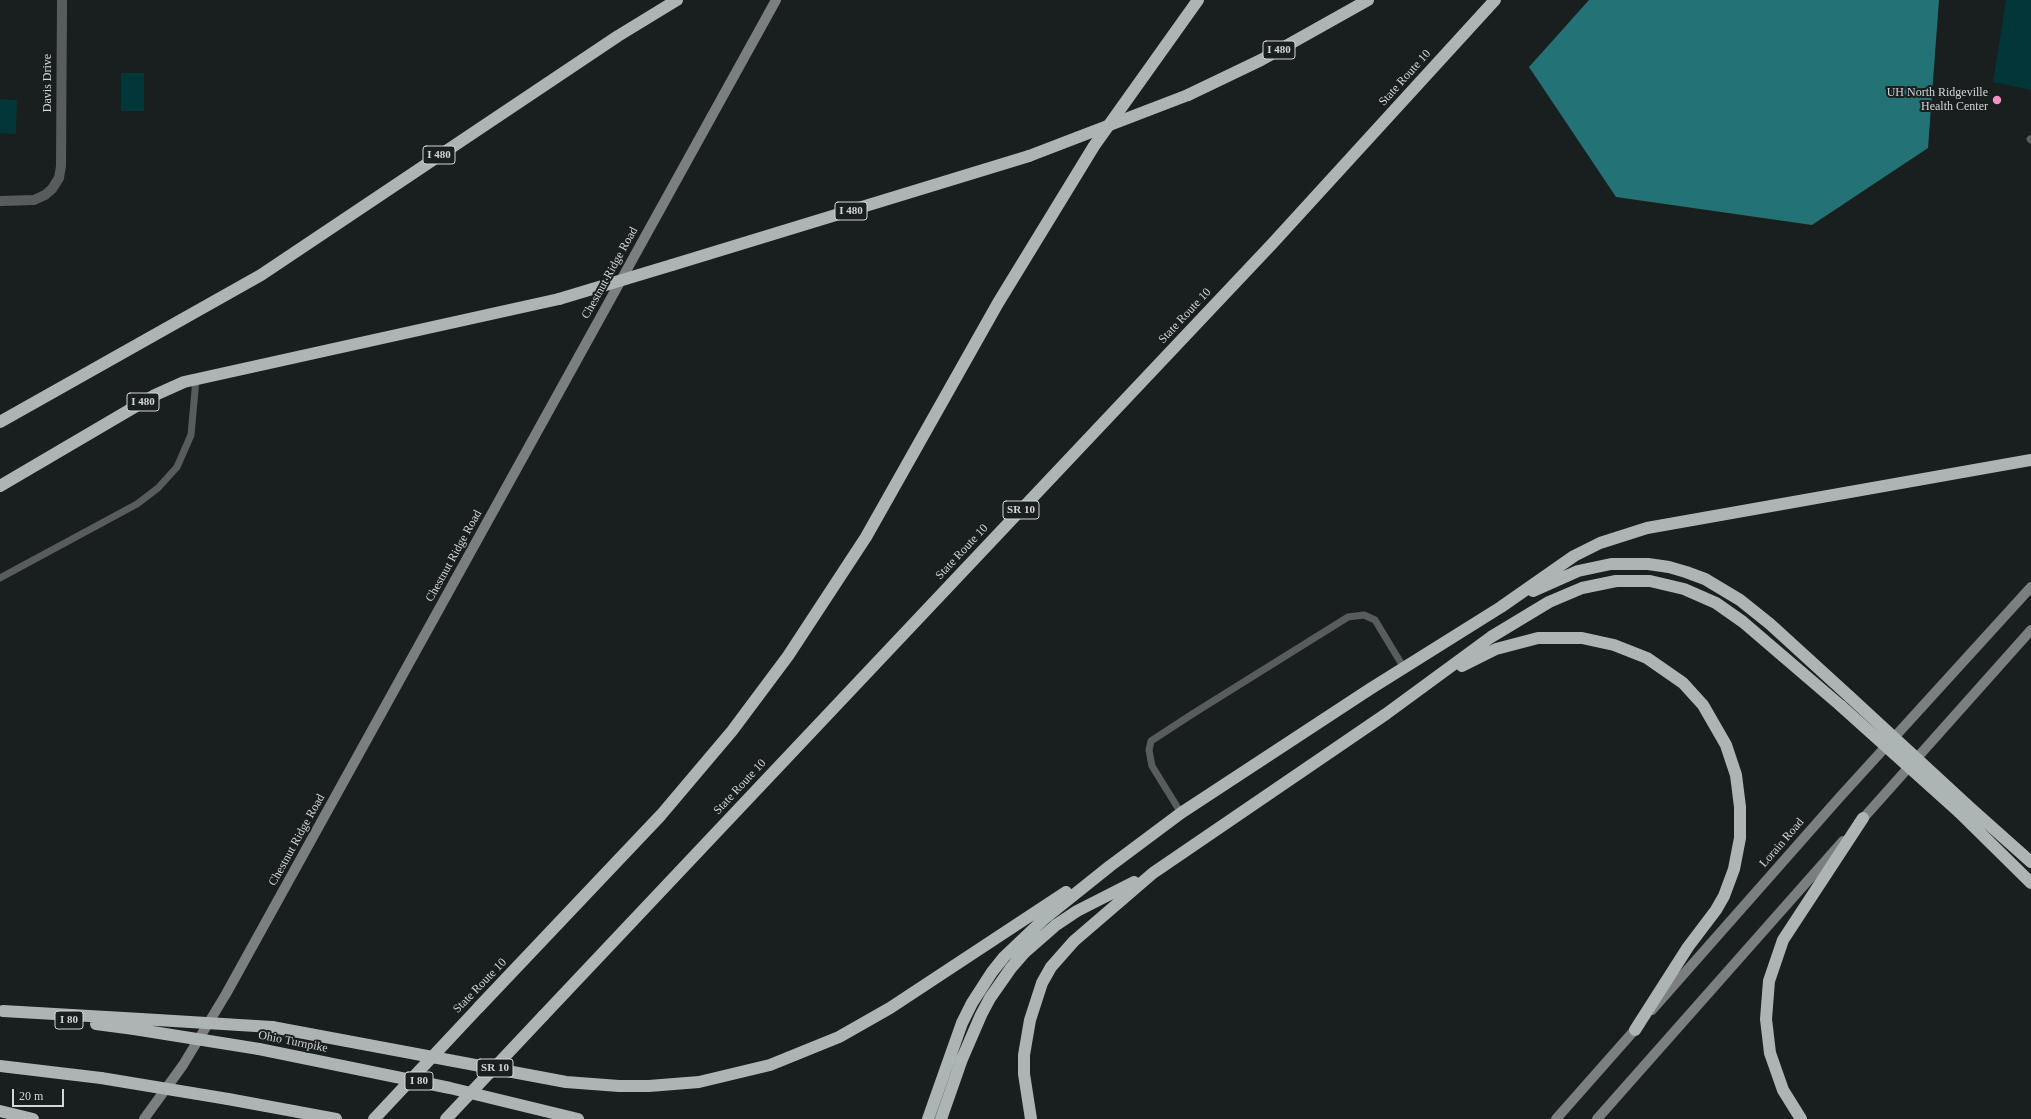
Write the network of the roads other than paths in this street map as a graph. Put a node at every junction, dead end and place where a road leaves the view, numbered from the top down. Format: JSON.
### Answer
{"nodes":[{"id":1,"x":62,"y":0,"type":"edge"},
{"id":2,"x":677,"y":0,"type":"edge"},
{"id":3,"x":776,"y":0,"type":"edge"},
{"id":4,"x":1198,"y":0,"type":"edge"},
{"id":5,"x":1368,"y":0,"type":"edge"},
{"id":6,"x":1495,"y":0,"type":"edge"},
{"id":7,"x":0,"y":201,"type":"edge"},
{"id":8,"x":196,"y":379,"type":"junction"},
{"id":9,"x":0,"y":422,"type":"edge"},
{"id":10,"x":2031,"y":460,"type":"edge"},
{"id":11,"x":0,"y":486,"type":"edge"},
{"id":12,"x":0,"y":578,"type":"edge"},
{"id":13,"x":2031,"y":587,"type":"edge"},
{"id":14,"x":1501,"y":607,"type":"junction"},
{"id":15,"x":2031,"y":630,"type":"edge"},
{"id":16,"x":1404,"y":668,"type":"junction"},
{"id":17,"x":1430,"y":682,"type":"junction"},
{"id":18,"x":1845,"y":701,"type":"junction"},
{"id":19,"x":1963,"y":808,"type":"junction"},
{"id":20,"x":1181,"y":813,"type":"junction"},
{"id":21,"x":1864,"y":818,"type":"junction"},
{"id":22,"x":2031,"y":862,"type":"edge"},
{"id":23,"x":1110,"y":866,"type":"junction"},
{"id":24,"x":1153,"y":873,"type":"junction"},
{"id":25,"x":2031,"y":883,"type":"edge"},
{"id":26,"x":2,"y":1011,"type":"edge"},
{"id":27,"x":1635,"y":1030,"type":"junction"},
{"id":28,"x":0,"y":1066,"type":"edge"},
{"id":29,"x":0,"y":1111,"type":"edge"},
{"id":30,"x":33,"y":1119,"type":"edge"},
{"id":31,"x":144,"y":1119,"type":"edge"},
{"id":32,"x":336,"y":1119,"type":"edge"},
{"id":33,"x":374,"y":1119,"type":"edge"},
{"id":34,"x":446,"y":1119,"type":"edge"},
{"id":35,"x":578,"y":1119,"type":"edge"},
{"id":36,"x":928,"y":1119,"type":"edge"},
{"id":37,"x":941,"y":1119,"type":"edge"},
{"id":38,"x":1030,"y":1119,"type":"edge"},
{"id":39,"x":1556,"y":1119,"type":"edge"},
{"id":40,"x":1597,"y":1119,"type":"edge"},
{"id":41,"x":1801,"y":1119,"type":"edge"}],
"edges":[{"from":1,"to":7,"type":"street","name":"Davis Drive"},
{"from":2,"to":9,"type":"highway","number":"I 480"},
{"from":3,"to":31,"type":"street","name":"Chestnut Ridge Road"},
{"from":4,"to":33,"type":"highway","name":"State Route 10","bridge":true},
{"from":5,"to":8,"type":"highway","number":"I 480","bridge":true},
{"from":6,"to":34,"type":"highway","name":"State Route 10","number":"SR 10","bridge":true},
{"from":8,"to":11,"type":"highway","number":"I 480"},
{"from":8,"to":12,"type":"lane"},
{"from":10,"to":14,"type":"highway"},
{"from":13,"to":27,"type":"street","name":"Lorain Road"},
{"from":14,"to":16,"type":"highway"},
{"from":14,"to":18,"type":"highway"},
{"from":15,"to":21,"type":"street"},
{"from":16,"to":20,"type":"highway"},
{"from":16,"to":20,"type":"lane"},
{"from":17,"to":18,"type":"highway"},
{"from":17,"to":24,"type":"highway"},
{"from":17,"to":27,"type":"highway"},
{"from":18,"to":19,"type":"highway","bridge":true},
{"from":19,"to":22,"type":"highway"},
{"from":19,"to":25,"type":"highway"},
{"from":20,"to":23,"type":"highway"},
{"from":21,"to":40,"type":"street"},
{"from":21,"to":41,"type":"highway"},
{"from":23,"to":26,"type":"highway","bridge":true},
{"from":23,"to":36,"type":"highway"},
{"from":24,"to":37,"type":"highway"},
{"from":24,"to":38,"type":"highway"},
{"from":26,"to":35,"type":"highway","name":"Ohio Turnpike","number":"I 80","bridge":true},
{"from":27,"to":39,"type":"street","name":"Lorain Road"},
{"from":28,"to":32,"type":"highway","bridge":true},
{"from":29,"to":30,"type":"highway"}]}
